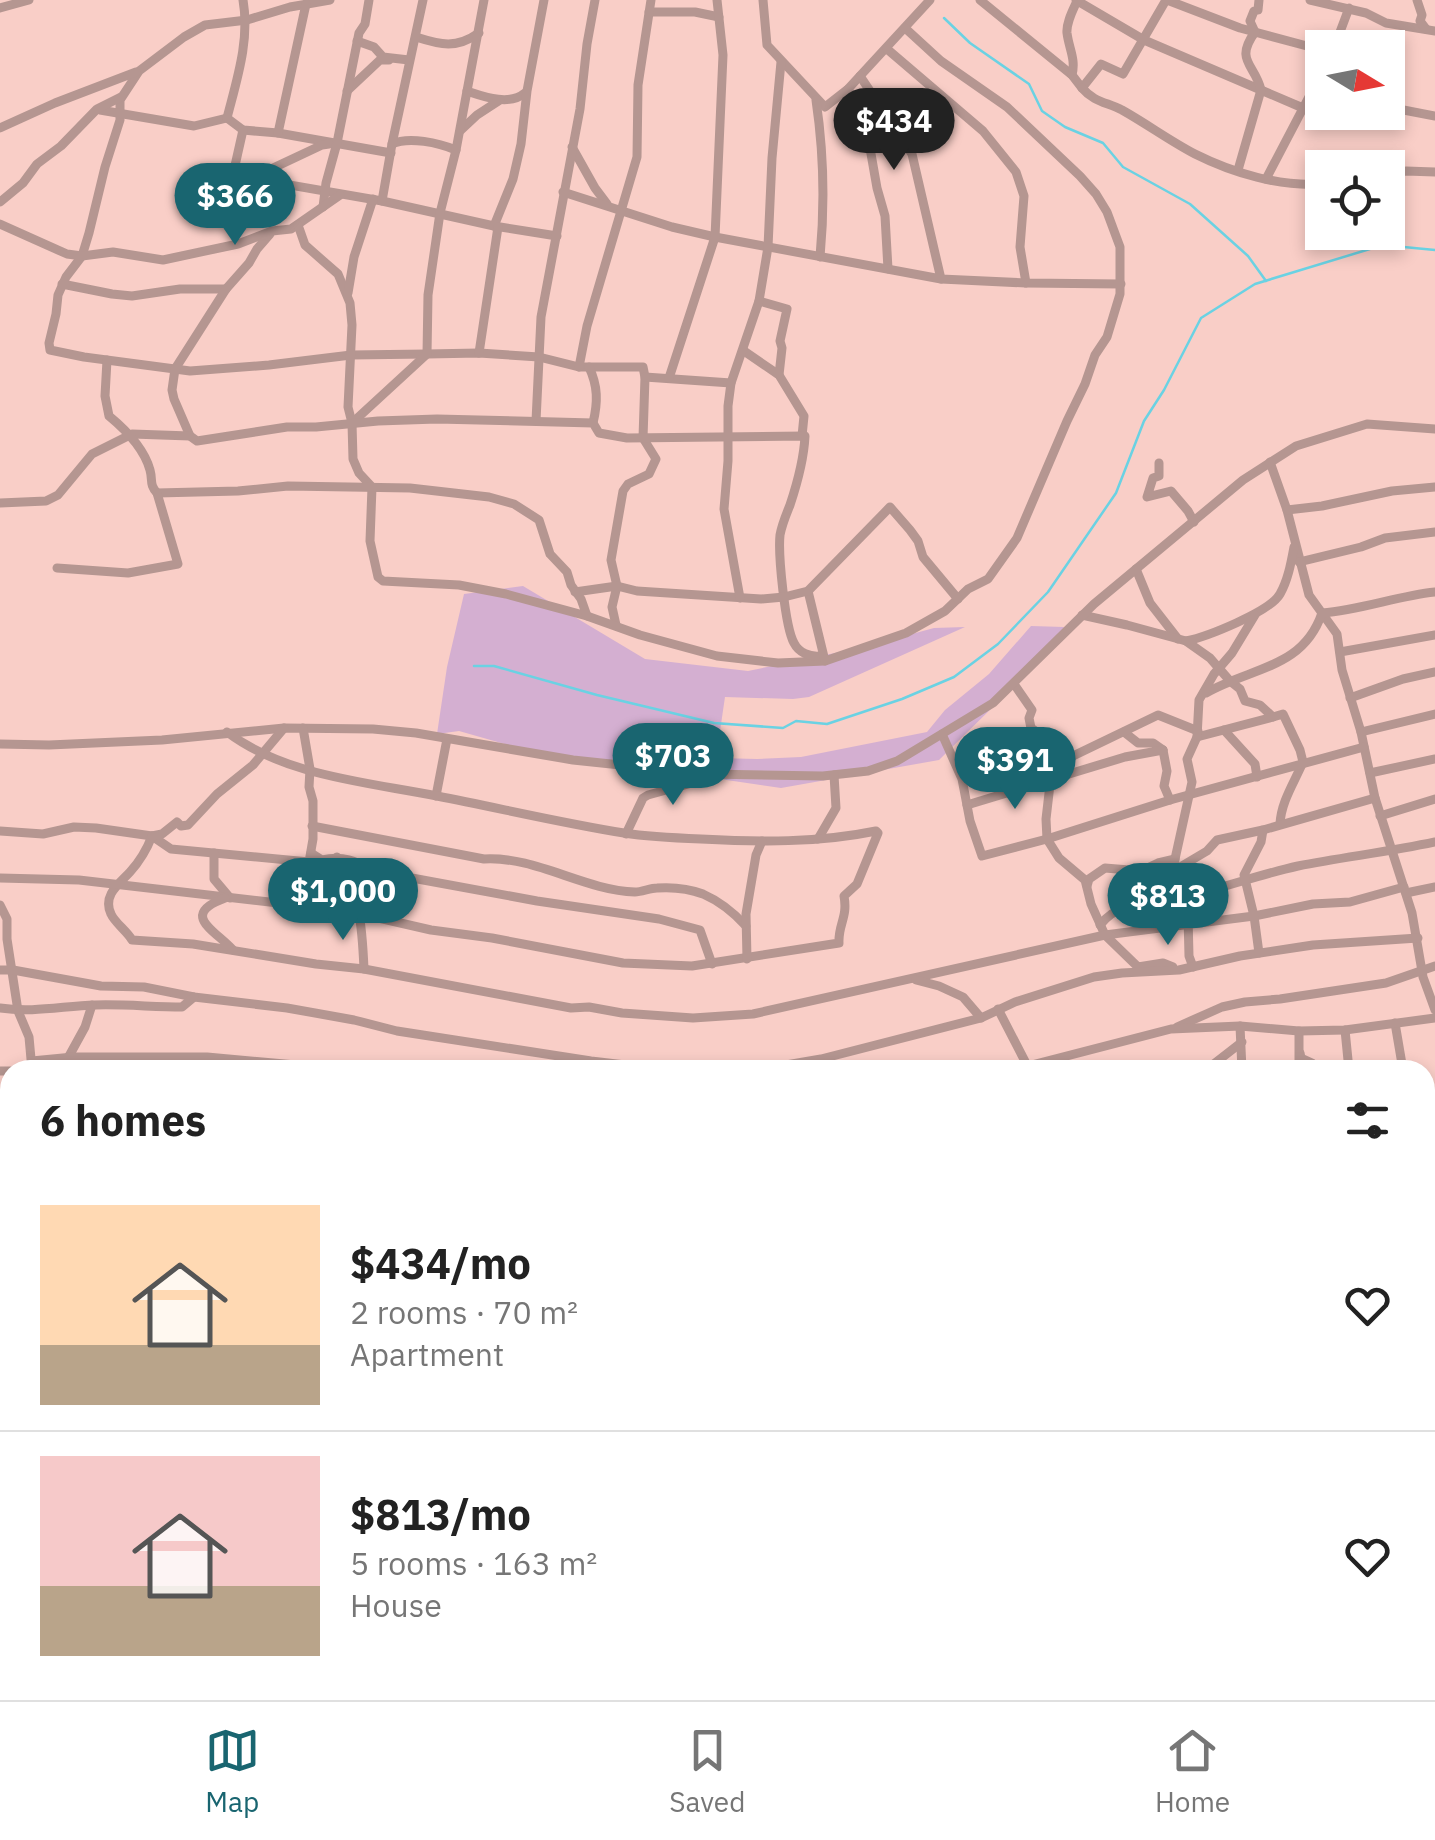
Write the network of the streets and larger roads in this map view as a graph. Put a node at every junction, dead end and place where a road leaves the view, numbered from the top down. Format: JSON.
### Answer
{"nodes":[{"id":1,"x":29,"y":0,"type":"edge"},
{"id":2,"x":243,"y":0,"type":"edge"},
{"id":3,"x":330,"y":0,"type":"edge"},
{"id":4,"x":369,"y":0,"type":"edge"},
{"id":5,"x":423,"y":0,"type":"edge"},
{"id":6,"x":484,"y":0,"type":"edge"},
{"id":7,"x":544,"y":0,"type":"edge"},
{"id":8,"x":594,"y":0,"type":"edge"},
{"id":9,"x":651,"y":0,"type":"edge"},
{"id":10,"x":718,"y":0,"type":"edge"},
{"id":11,"x":763,"y":0,"type":"edge"},
{"id":12,"x":930,"y":0,"type":"edge"},
{"id":13,"x":980,"y":0,"type":"edge"},
{"id":14,"x":1077,"y":0,"type":"edge"},
{"id":15,"x":1166,"y":0,"type":"edge"},
{"id":16,"x":1259,"y":0,"type":"edge"},
{"id":17,"x":1310,"y":0,"type":"edge"},
{"id":18,"x":1417,"y":0,"type":"edge"},
{"id":19,"x":306,"y":3,"type":"edge"},
{"id":20,"x":0,"y":8,"type":"edge"},
{"id":21,"x":1348,"y":8,"type":"junction"},
{"id":22,"x":649,"y":12,"type":"junction"},
{"id":23,"x":719,"y":17,"type":"junction"},
{"id":24,"x":246,"y":20,"type":"junction"},
{"id":25,"x":905,"y":28,"type":"junction"},
{"id":26,"x":1340,"y":30,"type":"edge"},
{"id":27,"x":1431,"y":30,"type":"edge"},
{"id":28,"x":1255,"y":32,"type":"junction"},
{"id":29,"x":479,"y":33,"type":"junction"},
{"id":30,"x":416,"y":37,"type":"junction"},
{"id":31,"x":1144,"y":40,"type":"junction"},
{"id":32,"x":357,"y":41,"type":"junction"},
{"id":33,"x":1305,"y":45,"type":"edge"},
{"id":34,"x":887,"y":48,"type":"junction"},
{"id":35,"x":392,"y":60,"type":"junction"},
{"id":36,"x":409,"y":60,"type":"junction"},
{"id":37,"x":781,"y":62,"type":"junction"},
{"id":38,"x":139,"y":71,"type":"junction"},
{"id":39,"x":860,"y":76,"type":"junction"},
{"id":40,"x":1072,"y":76,"type":"junction"},
{"id":41,"x":1082,"y":88,"type":"junction"},
{"id":42,"x":848,"y":89,"type":"junction"},
{"id":43,"x":1261,"y":90,"type":"junction"},
{"id":44,"x":347,"y":91,"type":"junction"},
{"id":45,"x":527,"y":91,"type":"junction"},
{"id":46,"x":467,"y":92,"type":"junction"},
{"id":47,"x":123,"y":95,"type":"junction"},
{"id":48,"x":503,"y":99,"type":"junction"},
{"id":49,"x":816,"y":100,"type":"junction"},
{"id":50,"x":1305,"y":105,"type":"edge"},
{"id":51,"x":1303,"y":108,"type":"junction"},
{"id":52,"x":97,"y":109,"type":"junction"},
{"id":53,"x":1405,"y":110,"type":"edge"},
{"id":54,"x":120,"y":114,"type":"junction"},
{"id":55,"x":1435,"y":116,"type":"edge"},
{"id":56,"x":227,"y":118,"type":"junction"},
{"id":57,"x":0,"y":128,"type":"edge"},
{"id":58,"x":243,"y":130,"type":"junction"},
{"id":59,"x":460,"y":130,"type":"junction"},
{"id":60,"x":278,"y":133,"type":"junction"},
{"id":61,"x":337,"y":144,"type":"junction"},
{"id":62,"x":572,"y":147,"type":"junction"},
{"id":63,"x":391,"y":149,"type":"junction"},
{"id":64,"x":456,"y":150,"type":"junction"},
{"id":65,"x":1238,"y":170,"type":"junction"},
{"id":66,"x":1405,"y":172,"type":"edge"},
{"id":67,"x":1435,"y":172,"type":"edge"},
{"id":68,"x":252,"y":178,"type":"junction"},
{"id":69,"x":1266,"y":179,"type":"junction"},
{"id":70,"x":1305,"y":185,"type":"edge"},
{"id":71,"x":325,"y":192,"type":"junction"},
{"id":72,"x":562,"y":192,"type":"junction"},
{"id":73,"x":340,"y":195,"type":"junction"},
{"id":74,"x":378,"y":200,"type":"junction"},
{"id":75,"x":0,"y":202,"type":"edge"},
{"id":76,"x":609,"y":206,"type":"junction"},
{"id":77,"x":324,"y":208,"type":"junction"},
{"id":78,"x":622,"y":210,"type":"junction"},
{"id":79,"x":440,"y":213,"type":"junction"},
{"id":80,"x":0,"y":224,"type":"edge"},
{"id":81,"x":298,"y":225,"type":"junction"},
{"id":82,"x":496,"y":226,"type":"junction"},
{"id":83,"x":272,"y":231,"type":"junction"},
{"id":84,"x":557,"y":236,"type":"junction"},
{"id":85,"x":715,"y":236,"type":"junction"},
{"id":86,"x":768,"y":247,"type":"junction"},
{"id":87,"x":68,"y":254,"type":"junction"},
{"id":88,"x":82,"y":256,"type":"junction"},
{"id":89,"x":820,"y":257,"type":"junction"},
{"id":90,"x":74,"y":266,"type":"junction"},
{"id":91,"x":888,"y":269,"type":"junction"},
{"id":92,"x":941,"y":278,"type":"junction"},
{"id":93,"x":1026,"y":283,"type":"junction"},
{"id":94,"x":62,"y":284,"type":"junction"},
{"id":95,"x":1121,"y":284,"type":"junction"},
{"id":96,"x":90,"y":288,"type":"junction"},
{"id":97,"x":226,"y":290,"type":"junction"},
{"id":98,"x":348,"y":294,"type":"junction"},
{"id":99,"x":759,"y":301,"type":"junction"},
{"id":100,"x":744,"y":351,"type":"junction"},
{"id":101,"x":479,"y":353,"type":"junction"},
{"id":102,"x":351,"y":354,"type":"junction"},
{"id":103,"x":427,"y":354,"type":"junction"},
{"id":104,"x":539,"y":357,"type":"junction"},
{"id":105,"x":107,"y":360,"type":"junction"},
{"id":106,"x":584,"y":367,"type":"junction"},
{"id":107,"x":175,"y":369,"type":"junction"},
{"id":108,"x":779,"y":375,"type":"junction"},
{"id":109,"x":645,"y":376,"type":"junction"},
{"id":110,"x":669,"y":378,"type":"junction"},
{"id":111,"x":731,"y":383,"type":"junction"},
{"id":112,"x":536,"y":420,"type":"junction"},
{"id":113,"x":352,"y":423,"type":"junction"},
{"id":114,"x":594,"y":423,"type":"junction"},
{"id":115,"x":1435,"y":429,"type":"edge"},
{"id":116,"x":132,"y":434,"type":"junction"},
{"id":117,"x":190,"y":436,"type":"junction"},
{"id":118,"x":728,"y":436,"type":"junction"},
{"id":119,"x":802,"y":436,"type":"junction"},
{"id":120,"x":643,"y":438,"type":"junction"},
{"id":121,"x":1270,"y":462,"type":"junction"},
{"id":122,"x":1160,"y":463,"type":"dead end"},
{"id":123,"x":1435,"y":487,"type":"edge"},
{"id":124,"x":372,"y":488,"type":"junction"},
{"id":125,"x":157,"y":494,"type":"junction"},
{"id":126,"x":0,"y":503,"type":"edge"},
{"id":127,"x":1287,"y":510,"type":"junction"},
{"id":128,"x":1194,"y":522,"type":"junction"},
{"id":129,"x":1435,"y":532,"type":"edge"},
{"id":130,"x":1295,"y":543,"type":"junction"},
{"id":131,"x":1300,"y":562,"type":"junction"},
{"id":132,"x":57,"y":568,"type":"dead end"},
{"id":133,"x":1136,"y":569,"type":"junction"},
{"id":134,"x":617,"y":586,"type":"junction"},
{"id":135,"x":808,"y":590,"type":"junction"},
{"id":136,"x":576,"y":592,"type":"junction"},
{"id":137,"x":1435,"y":592,"type":"edge"},
{"id":138,"x":784,"y":596,"type":"junction"},
{"id":139,"x":740,"y":598,"type":"junction"},
{"id":140,"x":958,"y":598,"type":"junction"},
{"id":141,"x":1254,"y":614,"type":"junction"},
{"id":142,"x":1322,"y":614,"type":"junction"},
{"id":143,"x":1082,"y":615,"type":"junction"},
{"id":144,"x":587,"y":616,"type":"junction"},
{"id":145,"x":616,"y":625,"type":"junction"},
{"id":146,"x":1435,"y":635,"type":"edge"},
{"id":147,"x":1182,"y":640,"type":"junction"},
{"id":148,"x":1340,"y":652,"type":"junction"},
{"id":149,"x":824,"y":658,"type":"junction"},
{"id":150,"x":1219,"y":669,"type":"junction"},
{"id":151,"x":1435,"y":672,"type":"edge"},
{"id":152,"x":1230,"y":681,"type":"junction"},
{"id":153,"x":1014,"y":684,"type":"junction"},
{"id":154,"x":1202,"y":696,"type":"junction"},
{"id":155,"x":1350,"y":698,"type":"junction"},
{"id":156,"x":1435,"y":714,"type":"edge"},
{"id":157,"x":1273,"y":717,"type":"junction"},
{"id":158,"x":284,"y":728,"type":"junction"},
{"id":159,"x":303,"y":728,"type":"junction"},
{"id":160,"x":1224,"y":730,"type":"junction"},
{"id":161,"x":227,"y":732,"type":"junction"},
{"id":162,"x":1124,"y":732,"type":"junction"},
{"id":163,"x":1361,"y":732,"type":"junction"},
{"id":164,"x":942,"y":734,"type":"junction"},
{"id":165,"x":1198,"y":734,"type":"junction"},
{"id":166,"x":447,"y":739,"type":"junction"},
{"id":167,"x":0,"y":744,"type":"edge"},
{"id":168,"x":1364,"y":747,"type":"junction"},
{"id":169,"x":1163,"y":750,"type":"junction"},
{"id":170,"x":263,"y":754,"type":"junction"},
{"id":171,"x":1435,"y":758,"type":"edge"},
{"id":172,"x":1303,"y":762,"type":"junction"},
{"id":173,"x":1048,"y":768,"type":"junction"},
{"id":174,"x":310,"y":769,"type":"junction"},
{"id":175,"x":706,"y":774,"type":"junction"},
{"id":176,"x":1370,"y":774,"type":"junction"},
{"id":177,"x":834,"y":776,"type":"junction"},
{"id":178,"x":1257,"y":777,"type":"junction"},
{"id":179,"x":1052,"y":781,"type":"junction"},
{"id":180,"x":1188,"y":795,"type":"junction"},
{"id":181,"x":436,"y":796,"type":"junction"},
{"id":182,"x":1375,"y":798,"type":"junction"},
{"id":183,"x":1435,"y":799,"type":"edge"},
{"id":184,"x":1170,"y":800,"type":"junction"},
{"id":185,"x":967,"y":805,"type":"junction"},
{"id":186,"x":1380,"y":816,"type":"junction"},
{"id":187,"x":1280,"y":824,"type":"junction"},
{"id":188,"x":312,"y":826,"type":"junction"},
{"id":189,"x":0,"y":830,"type":"edge"},
{"id":190,"x":1263,"y":830,"type":"junction"},
{"id":191,"x":626,"y":834,"type":"junction"},
{"id":192,"x":152,"y":836,"type":"junction"},
{"id":193,"x":1047,"y":839,"type":"junction"},
{"id":194,"x":818,"y":840,"type":"junction"},
{"id":195,"x":762,"y":841,"type":"junction"},
{"id":196,"x":1435,"y":842,"type":"edge"},
{"id":197,"x":1393,"y":852,"type":"junction"},
{"id":198,"x":214,"y":853,"type":"junction"},
{"id":199,"x":311,"y":853,"type":"junction"},
{"id":200,"x":337,"y":856,"type":"junction"},
{"id":201,"x":1175,"y":859,"type":"junction"},
{"id":202,"x":1174,"y":872,"type":"junction"},
{"id":203,"x":0,"y":878,"type":"edge"},
{"id":204,"x":1244,"y":879,"type":"junction"},
{"id":205,"x":115,"y":885,"type":"junction"},
{"id":206,"x":1087,"y":886,"type":"junction"},
{"id":207,"x":1435,"y":887,"type":"edge"},
{"id":208,"x":1405,"y":890,"type":"junction"},
{"id":209,"x":229,"y":897,"type":"junction"},
{"id":210,"x":1176,"y":898,"type":"junction"},
{"id":211,"x":0,"y":905,"type":"edge"},
{"id":212,"x":361,"y":914,"type":"junction"},
{"id":213,"x":1254,"y":916,"type":"junction"},
{"id":214,"x":1100,"y":924,"type":"junction"},
{"id":215,"x":1189,"y":924,"type":"junction"},
{"id":216,"x":746,"y":926,"type":"junction"},
{"id":217,"x":0,"y":928,"type":"edge"},
{"id":218,"x":1105,"y":935,"type":"junction"},
{"id":219,"x":1418,"y":938,"type":"junction"},
{"id":220,"x":7,"y":939,"type":"junction"},
{"id":221,"x":233,"y":950,"type":"junction"},
{"id":222,"x":1259,"y":953,"type":"junction"},
{"id":223,"x":747,"y":959,"type":"junction"},
{"id":224,"x":712,"y":964,"type":"junction"},
{"id":225,"x":1435,"y":966,"type":"edge"},
{"id":226,"x":1193,"y":967,"type":"junction"},
{"id":227,"x":364,"y":969,"type":"junction"},
{"id":228,"x":0,"y":970,"type":"edge"},
{"id":229,"x":13,"y":970,"type":"junction"},
{"id":230,"x":1180,"y":970,"type":"junction"},
{"id":231,"x":1422,"y":970,"type":"junction"},
{"id":232,"x":913,"y":980,"type":"junction"},
{"id":233,"x":194,"y":997,"type":"junction"},
{"id":234,"x":92,"y":1005,"type":"junction"},
{"id":235,"x":0,"y":1008,"type":"edge"},
{"id":236,"x":998,"y":1009,"type":"junction"},
{"id":237,"x":1435,"y":1010,"type":"edge"},
{"id":238,"x":18,"y":1011,"type":"junction"},
{"id":239,"x":981,"y":1018,"type":"junction"},
{"id":240,"x":1435,"y":1018,"type":"edge"},
{"id":241,"x":1394,"y":1023,"type":"junction"},
{"id":242,"x":1240,"y":1026,"type":"junction"},
{"id":243,"x":1171,"y":1029,"type":"junction"},
{"id":244,"x":1345,"y":1030,"type":"junction"},
{"id":245,"x":1299,"y":1031,"type":"junction"},
{"id":246,"x":1242,"y":1042,"type":"junction"},
{"id":247,"x":1298,"y":1052,"type":"junction"},
{"id":248,"x":68,"y":1058,"type":"junction"},
{"id":249,"x":30,"y":1060,"type":"edge"},
{"id":250,"x":61,"y":1060,"type":"edge"},
{"id":251,"x":128,"y":1060,"type":"edge"},
{"id":252,"x":558,"y":1060,"type":"edge"},
{"id":253,"x":836,"y":1060,"type":"edge"},
{"id":254,"x":1025,"y":1060,"type":"edge"},
{"id":255,"x":1058,"y":1060,"type":"edge"},
{"id":256,"x":1219,"y":1060,"type":"edge"},
{"id":257,"x":1242,"y":1060,"type":"edge"},
{"id":258,"x":1298,"y":1060,"type":"edge"},
{"id":259,"x":1306,"y":1060,"type":"edge"},
{"id":260,"x":1347,"y":1060,"type":"edge"},
{"id":261,"x":1401,"y":1060,"type":"edge"}],
"edges":[{"from":1,"to":20,"type":"street"},
{"from":2,"to":24,"type":"street"},
{"from":3,"to":19,"type":"street"},
{"from":4,"to":32,"type":"street"},
{"from":5,"to":30,"type":"street"},
{"from":6,"to":29,"type":"street"},
{"from":7,"to":45,"type":"street"},
{"from":8,"to":62,"type":"street"},
{"from":9,"to":22,"type":"street"},
{"from":10,"to":23,"type":"street"},
{"from":11,"to":37,"type":"street"},
{"from":12,"to":25,"type":"street"},
{"from":13,"to":40,"type":"street"},
{"from":14,"to":31,"type":"street"},
{"from":14,"to":40,"type":"street"},
{"from":15,"to":28,"type":"street"},
{"from":15,"to":31,"type":"street"},
{"from":16,"to":28,"type":"street"},
{"from":17,"to":21,"type":"street"},
{"from":18,"to":27,"type":"street"},
{"from":19,"to":24,"type":"street"},
{"from":19,"to":60,"type":"street"},
{"from":21,"to":26,"type":"street"},
{"from":21,"to":27,"type":"street"},
{"from":22,"to":23,"type":"street"},
{"from":22,"to":78,"type":"street"},
{"from":23,"to":85,"type":"street"},
{"from":24,"to":38,"type":"street"},
{"from":24,"to":56,"type":"street"},
{"from":25,"to":34,"type":"street"},
{"from":25,"to":95,"type":"street"},
{"from":28,"to":33,"type":"street"},
{"from":28,"to":43,"type":"street"},
{"from":29,"to":30,"type":"street"},
{"from":29,"to":46,"type":"street"},
{"from":30,"to":36,"type":"street"},
{"from":31,"to":41,"type":"street"},
{"from":31,"to":43,"type":"street"},
{"from":32,"to":35,"type":"street"},
{"from":32,"to":44,"type":"street"},
{"from":34,"to":39,"type":"street"},
{"from":34,"to":93,"type":"street"},
{"from":35,"to":36,"type":"street"},
{"from":35,"to":44,"type":"street"},
{"from":36,"to":63,"type":"street"},
{"from":37,"to":49,"type":"street"},
{"from":37,"to":86,"type":"street"},
{"from":38,"to":47,"type":"street"},
{"from":38,"to":57,"type":"street"},
{"from":39,"to":42,"type":"street"},
{"from":39,"to":92,"type":"street"},
{"from":40,"to":41,"type":"street"},
{"from":41,"to":65,"type":"street"},
{"from":42,"to":49,"type":"street"},
{"from":42,"to":91,"type":"street"},
{"from":43,"to":51,"type":"street"},
{"from":43,"to":65,"type":"street"},
{"from":44,"to":61,"type":"street"},
{"from":45,"to":48,"type":"street"},
{"from":45,"to":82,"type":"street"},
{"from":46,"to":48,"type":"street"},
{"from":46,"to":59,"type":"street"},
{"from":47,"to":52,"type":"street"},
{"from":47,"to":54,"type":"street"},
{"from":48,"to":59,"type":"street"},
{"from":49,"to":89,"type":"street"},
{"from":50,"to":51,"type":"street"},
{"from":51,"to":69,"type":"street"},
{"from":52,"to":54,"type":"street"},
{"from":52,"to":75,"type":"street"},
{"from":53,"to":55,"type":"street"},
{"from":54,"to":56,"type":"street"},
{"from":54,"to":88,"type":"street"},
{"from":56,"to":58,"type":"street"},
{"from":58,"to":60,"type":"street"},
{"from":58,"to":68,"type":"street"},
{"from":59,"to":64,"type":"street"},
{"from":60,"to":61,"type":"street"},
{"from":61,"to":63,"type":"street"},
{"from":61,"to":68,"type":"street"},
{"from":61,"to":71,"type":"street"},
{"from":62,"to":72,"type":"street"},
{"from":62,"to":76,"type":"street"},
{"from":63,"to":64,"type":"street"},
{"from":63,"to":74,"type":"street"},
{"from":64,"to":79,"type":"street"},
{"from":65,"to":69,"type":"street"},
{"from":66,"to":67,"type":"street"},
{"from":68,"to":71,"type":"street"},
{"from":69,"to":70,"type":"street"},
{"from":71,"to":73,"type":"street"},
{"from":71,"to":77,"type":"street"},
{"from":72,"to":76,"type":"street"},
{"from":72,"to":84,"type":"street"},
{"from":73,"to":74,"type":"street"},
{"from":73,"to":77,"type":"street"},
{"from":74,"to":79,"type":"street"},
{"from":74,"to":98,"type":"street"},
{"from":76,"to":78,"type":"street"},
{"from":77,"to":81,"type":"street"},
{"from":78,"to":85,"type":"street"},
{"from":78,"to":106,"type":"street"},
{"from":79,"to":82,"type":"street"},
{"from":79,"to":103,"type":"street"},
{"from":80,"to":87,"type":"street"},
{"from":81,"to":83,"type":"street"},
{"from":81,"to":98,"type":"street"},
{"from":82,"to":84,"type":"street"},
{"from":82,"to":101,"type":"street"},
{"from":83,"to":88,"type":"street"},
{"from":83,"to":97,"type":"street"},
{"from":84,"to":104,"type":"street"},
{"from":85,"to":86,"type":"street"},
{"from":85,"to":110,"type":"street"},
{"from":86,"to":89,"type":"street"},
{"from":86,"to":99,"type":"street"},
{"from":87,"to":88,"type":"street"},
{"from":87,"to":90,"type":"street"},
{"from":88,"to":90,"type":"street"},
{"from":89,"to":91,"type":"street"},
{"from":90,"to":94,"type":"street"},
{"from":90,"to":96,"type":"street"},
{"from":91,"to":92,"type":"street"},
{"from":92,"to":93,"type":"street"},
{"from":93,"to":95,"type":"street"},
{"from":94,"to":96,"type":"street"},
{"from":94,"to":105,"type":"street"},
{"from":95,"to":140,"type":"street"},
{"from":96,"to":97,"type":"street"},
{"from":97,"to":107,"type":"street"},
{"from":98,"to":102,"type":"street"},
{"from":99,"to":100,"type":"street"},
{"from":99,"to":108,"type":"street"},
{"from":100,"to":108,"type":"street"},
{"from":100,"to":111,"type":"street"},
{"from":101,"to":103,"type":"street"},
{"from":101,"to":104,"type":"street"},
{"from":102,"to":103,"type":"street"},
{"from":102,"to":107,"type":"street"},
{"from":102,"to":113,"type":"street"},
{"from":103,"to":113,"type":"street"},
{"from":104,"to":106,"type":"street"},
{"from":104,"to":112,"type":"street"},
{"from":105,"to":107,"type":"street"},
{"from":105,"to":116,"type":"street"},
{"from":106,"to":109,"type":"street"},
{"from":106,"to":114,"type":"street"},
{"from":107,"to":117,"type":"street"},
{"from":108,"to":119,"type":"street"},
{"from":109,"to":110,"type":"street"},
{"from":109,"to":120,"type":"street"},
{"from":110,"to":111,"type":"street"},
{"from":111,"to":118,"type":"street"},
{"from":112,"to":113,"type":"street"},
{"from":112,"to":114,"type":"street"},
{"from":113,"to":117,"type":"street"},
{"from":113,"to":124,"type":"street"},
{"from":114,"to":120,"type":"street"},
{"from":115,"to":121,"type":"street"},
{"from":116,"to":117,"type":"street"},
{"from":116,"to":125,"type":"street"},
{"from":116,"to":126,"type":"street"},
{"from":118,"to":119,"type":"street"},
{"from":118,"to":120,"type":"street"},
{"from":118,"to":139,"type":"street"},
{"from":119,"to":138,"type":"street"},
{"from":120,"to":134,"type":"street"},
{"from":121,"to":127,"type":"street"},
{"from":121,"to":128,"type":"street"},
{"from":122,"to":128,"type":"street"},
{"from":123,"to":127,"type":"street"},
{"from":124,"to":125,"type":"street"},
{"from":124,"to":136,"type":"street"},
{"from":124,"to":144,"type":"street"},
{"from":125,"to":132,"type":"street"},
{"from":127,"to":130,"type":"street"},
{"from":128,"to":133,"type":"street"},
{"from":129,"to":131,"type":"street"},
{"from":130,"to":131,"type":"street"},
{"from":130,"to":141,"type":"street"},
{"from":131,"to":142,"type":"street"},
{"from":133,"to":143,"type":"street"},
{"from":133,"to":147,"type":"street"},
{"from":134,"to":136,"type":"street"},
{"from":134,"to":139,"type":"street"},
{"from":134,"to":145,"type":"street"},
{"from":135,"to":138,"type":"street"},
{"from":135,"to":140,"type":"street"},
{"from":135,"to":149,"type":"street"},
{"from":136,"to":144,"type":"street"},
{"from":137,"to":142,"type":"street"},
{"from":138,"to":139,"type":"street"},
{"from":138,"to":149,"type":"street"},
{"from":140,"to":149,"type":"street"},
{"from":141,"to":147,"type":"street"},
{"from":141,"to":150,"type":"street"},
{"from":142,"to":148,"type":"street"},
{"from":142,"to":152,"type":"street"},
{"from":143,"to":147,"type":"street"},
{"from":143,"to":153,"type":"street"},
{"from":144,"to":145,"type":"street"},
{"from":145,"to":149,"type":"street"},
{"from":146,"to":148,"type":"street"},
{"from":147,"to":150,"type":"street"},
{"from":148,"to":155,"type":"street"},
{"from":150,"to":152,"type":"street"},
{"from":150,"to":154,"type":"street"},
{"from":151,"to":155,"type":"street"},
{"from":152,"to":154,"type":"street"},
{"from":152,"to":157,"type":"street"},
{"from":153,"to":164,"type":"street"},
{"from":153,"to":173,"type":"street"},
{"from":154,"to":165,"type":"street"},
{"from":155,"to":163,"type":"street"},
{"from":156,"to":163,"type":"street"},
{"from":157,"to":160,"type":"street"},
{"from":157,"to":172,"type":"street"},
{"from":158,"to":159,"type":"street"},
{"from":158,"to":161,"type":"street"},
{"from":158,"to":170,"type":"street"},
{"from":159,"to":166,"type":"street"},
{"from":159,"to":174,"type":"street"},
{"from":160,"to":165,"type":"street"},
{"from":160,"to":178,"type":"street"},
{"from":161,"to":167,"type":"street"},
{"from":161,"to":170,"type":"street"},
{"from":162,"to":165,"type":"street"},
{"from":162,"to":169,"type":"street"},
{"from":162,"to":173,"type":"street"},
{"from":163,"to":168,"type":"street"},
{"from":164,"to":177,"type":"street"},
{"from":164,"to":185,"type":"street"},
{"from":165,"to":180,"type":"street"},
{"from":166,"to":175,"type":"street"},
{"from":166,"to":181,"type":"street"},
{"from":168,"to":172,"type":"street"},
{"from":168,"to":176,"type":"street"},
{"from":169,"to":179,"type":"street"},
{"from":169,"to":184,"type":"street"},
{"from":170,"to":174,"type":"street"},
{"from":170,"to":192,"type":"street"},
{"from":171,"to":176,"type":"street"},
{"from":172,"to":178,"type":"street"},
{"from":172,"to":187,"type":"street"},
{"from":173,"to":179,"type":"street"},
{"from":174,"to":181,"type":"street"},
{"from":174,"to":188,"type":"street"},
{"from":175,"to":177,"type":"street"},
{"from":175,"to":191,"type":"street"},
{"from":176,"to":182,"type":"street"},
{"from":177,"to":194,"type":"street"},
{"from":178,"to":180,"type":"street"},
{"from":179,"to":185,"type":"street"},
{"from":179,"to":193,"type":"street"},
{"from":180,"to":184,"type":"street"},
{"from":180,"to":201,"type":"street"},
{"from":181,"to":191,"type":"street"},
{"from":182,"to":186,"type":"street"},
{"from":182,"to":187,"type":"street"},
{"from":183,"to":186,"type":"street"},
{"from":184,"to":193,"type":"street"},
{"from":185,"to":193,"type":"street"},
{"from":186,"to":197,"type":"street"},
{"from":187,"to":190,"type":"street"},
{"from":188,"to":199,"type":"street"},
{"from":188,"to":216,"type":"street"},
{"from":189,"to":192,"type":"street"},
{"from":190,"to":202,"type":"street"},
{"from":190,"to":204,"type":"street"},
{"from":191,"to":195,"type":"street"},
{"from":192,"to":198,"type":"street"},
{"from":192,"to":205,"type":"street"},
{"from":193,"to":206,"type":"street"},
{"from":194,"to":195,"type":"street"},
{"from":194,"to":223,"type":"street"},
{"from":195,"to":216,"type":"street"},
{"from":196,"to":197,"type":"street"},
{"from":197,"to":204,"type":"street"},
{"from":197,"to":208,"type":"street"},
{"from":198,"to":199,"type":"street"},
{"from":198,"to":209,"type":"street"},
{"from":199,"to":200,"type":"street"},
{"from":200,"to":212,"type":"street"},
{"from":200,"to":224,"type":"street"},
{"from":201,"to":202,"type":"street"},
{"from":201,"to":206,"type":"street"},
{"from":202,"to":210,"type":"street"},
{"from":203,"to":205,"type":"street"},
{"from":204,"to":210,"type":"street"},
{"from":204,"to":213,"type":"street"},
{"from":205,"to":209,"type":"street"},
{"from":205,"to":221,"type":"street"},
{"from":206,"to":214,"type":"street"},
{"from":207,"to":208,"type":"street"},
{"from":208,"to":213,"type":"street"},
{"from":208,"to":219,"type":"street"},
{"from":209,"to":212,"type":"street"},
{"from":209,"to":221,"type":"street"},
{"from":210,"to":214,"type":"street"},
{"from":210,"to":215,"type":"street"},
{"from":211,"to":220,"type":"street"},
{"from":212,"to":224,"type":"street"},
{"from":212,"to":227,"type":"street"},
{"from":213,"to":215,"type":"street"},
{"from":213,"to":222,"type":"street"},
{"from":214,"to":218,"type":"street"},
{"from":215,"to":218,"type":"street"},
{"from":215,"to":226,"type":"street"},
{"from":216,"to":223,"type":"street"},
{"from":217,"to":220,"type":"street"},
{"from":218,"to":230,"type":"street"},
{"from":218,"to":232,"type":"street"},
{"from":219,"to":222,"type":"street"},
{"from":219,"to":231,"type":"street"},
{"from":220,"to":229,"type":"street"},
{"from":221,"to":227,"type":"street"},
{"from":222,"to":226,"type":"street"},
{"from":223,"to":224,"type":"street"},
{"from":225,"to":231,"type":"street"},
{"from":226,"to":230,"type":"street"},
{"from":227,"to":232,"type":"street"},
{"from":228,"to":229,"type":"street"},
{"from":229,"to":233,"type":"street"},
{"from":229,"to":238,"type":"street"},
{"from":230,"to":236,"type":"street"},
{"from":231,"to":237,"type":"street"},
{"from":231,"to":243,"type":"street"},
{"from":232,"to":239,"type":"street"},
{"from":233,"to":234,"type":"street"},
{"from":233,"to":252,"type":"street"},
{"from":234,"to":238,"type":"street"},
{"from":234,"to":248,"type":"street"},
{"from":235,"to":238,"type":"street"},
{"from":236,"to":239,"type":"street"},
{"from":236,"to":254,"type":"street"},
{"from":238,"to":249,"type":"street"},
{"from":239,"to":253,"type":"street"},
{"from":240,"to":241,"type":"street"},
{"from":241,"to":244,"type":"street"},
{"from":241,"to":261,"type":"street"},
{"from":242,"to":243,"type":"street"},
{"from":242,"to":245,"type":"street"},
{"from":242,"to":246,"type":"street"},
{"from":243,"to":255,"type":"street"},
{"from":244,"to":245,"type":"street"},
{"from":244,"to":260,"type":"street"},
{"from":245,"to":247,"type":"street"},
{"from":246,"to":256,"type":"street"},
{"from":246,"to":257,"type":"street"},
{"from":247,"to":258,"type":"street"},
{"from":247,"to":259,"type":"street"},
{"from":248,"to":250,"type":"street"},
{"from":248,"to":251,"type":"street"}]}
